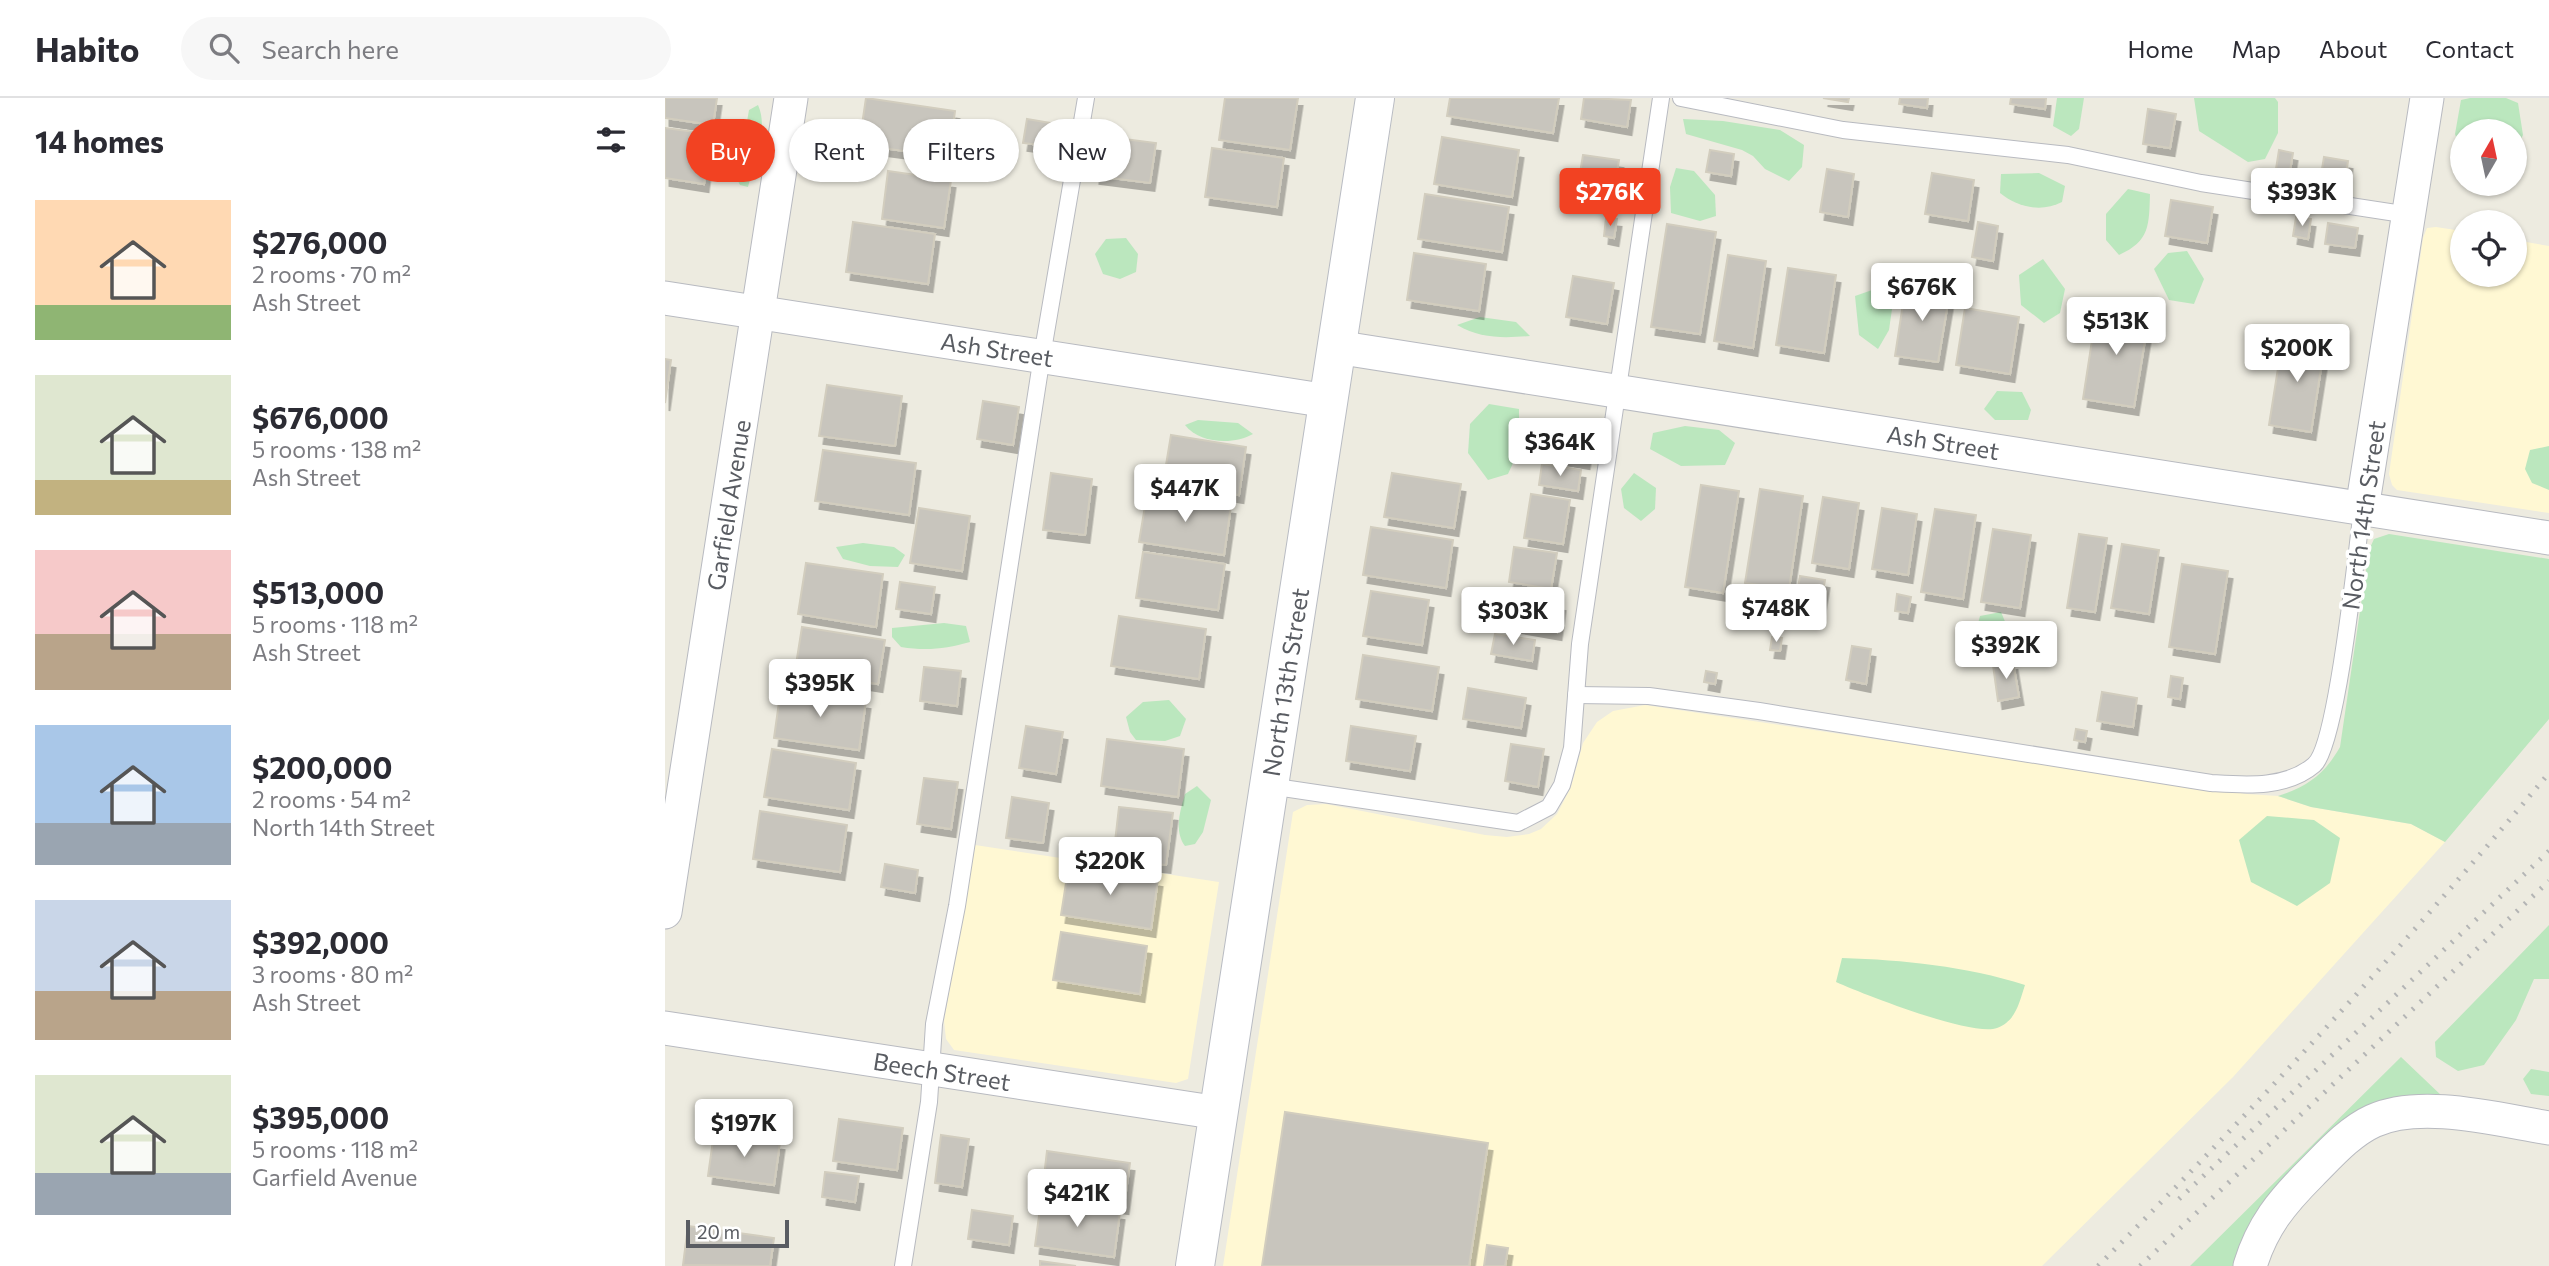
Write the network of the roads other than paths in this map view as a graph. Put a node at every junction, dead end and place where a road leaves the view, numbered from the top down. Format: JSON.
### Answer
{"nodes":[{"id":1,"x":791,"y":98,"type":"edge"},
{"id":2,"x":1086,"y":98,"type":"edge"},
{"id":3,"x":1375,"y":98,"type":"edge"},
{"id":4,"x":1661,"y":98,"type":"edge"},
{"id":5,"x":1681,"y":98,"type":"edge"},
{"id":6,"x":2427,"y":98,"type":"edge"},
{"id":7,"x":2409,"y":215,"type":"junction"},
{"id":8,"x":665,"y":298,"type":"edge"},
{"id":9,"x":758,"y":312,"type":"junction"},
{"id":10,"x":1336,"y":347,"type":"junction"},
{"id":11,"x":1042,"y":356,"type":"junction"},
{"id":12,"x":1616,"y":390,"type":"junction"},
{"id":13,"x":1328,"y":401,"type":"junction"},
{"id":14,"x":2362,"y":509,"type":"junction"},
{"id":15,"x":2549,"y":538,"type":"edge"},
{"id":16,"x":1576,"y":695,"type":"junction"},
{"id":17,"x":1269,"y":786,"type":"junction"},
{"id":18,"x":665,"y":912,"type":"edge"},
{"id":19,"x":665,"y":1028,"type":"edge"},
{"id":20,"x":931,"y":1069,"type":"junction"},
{"id":21,"x":1219,"y":1113,"type":"junction"},
{"id":22,"x":2549,"y":1128,"type":"edge"},
{"id":23,"x":903,"y":1266,"type":"edge"},
{"id":24,"x":1195,"y":1266,"type":"edge"},
{"id":25,"x":2250,"y":1266,"type":"edge"}],
"edges":[{"from":1,"to":9,"type":"street","name":"Garfield Avenue"},
{"from":2,"to":11,"type":"lane"},
{"from":3,"to":10,"type":"main road","name":"North 13th Street"},
{"from":4,"to":12,"type":"lane"},
{"from":5,"to":7,"type":"lane"},
{"from":6,"to":7,"type":"street","name":"North 14th Street"},
{"from":7,"to":14,"type":"street","name":"North 14th Street"},
{"from":8,"to":9,"type":"street","name":"Ash Street"},
{"from":9,"to":11,"type":"street","name":"Ash Street"},
{"from":9,"to":18,"type":"street","name":"Garfield Avenue"},
{"from":10,"to":12,"type":"street","name":"Ash Street"},
{"from":10,"to":13,"type":"main road","name":"North 13th Street"},
{"from":11,"to":13,"type":"street","name":"Ash Street"},
{"from":11,"to":20,"type":"lane"},
{"from":12,"to":14,"type":"street","name":"Ash Street"},
{"from":12,"to":16,"type":"lane"},
{"from":13,"to":17,"type":"main road","name":"North 13th Street"},
{"from":14,"to":15,"type":"street","name":"Ash Street"},
{"from":14,"to":16,"type":"lane","name":"North 14th Street"},
{"from":16,"to":17,"type":"lane"},
{"from":17,"to":21,"type":"main road","name":"North 13th Street"},
{"from":19,"to":20,"type":"street","name":"Beech Street"},
{"from":20,"to":21,"type":"street","name":"Beech Street"},
{"from":20,"to":23,"type":"lane"},
{"from":21,"to":24,"type":"main road","name":"North 13th Street"},
{"from":22,"to":25,"type":"street"}]}
